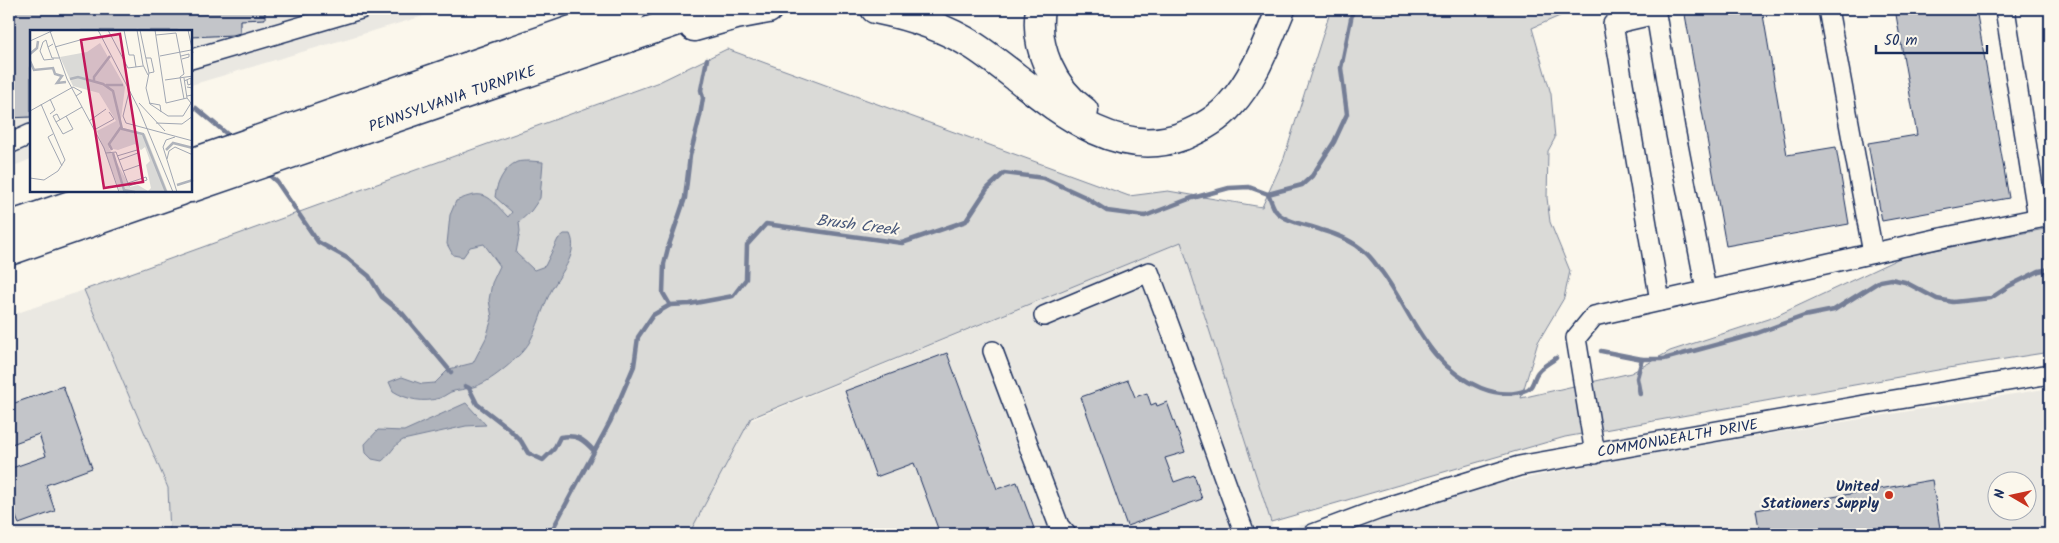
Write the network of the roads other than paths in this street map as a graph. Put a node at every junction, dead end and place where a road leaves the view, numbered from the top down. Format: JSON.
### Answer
{"nodes":[{"id":1,"x":361,"y":9,"type":"edge"},
{"id":2,"x":632,"y":9,"type":"edge"},
{"id":3,"x":713,"y":9,"type":"edge"},
{"id":4,"x":768,"y":9,"type":"edge"},
{"id":5,"x":875,"y":9,"type":"edge"},
{"id":6,"x":1040,"y":9,"type":"edge"},
{"id":7,"x":1266,"y":9,"type":"edge"},
{"id":8,"x":1281,"y":9,"type":"edge"},
{"id":9,"x":1828,"y":9,"type":"edge"},
{"id":10,"x":2005,"y":9,"type":"edge"},
{"id":11,"x":642,"y":34,"type":"junction"},
{"id":12,"x":192,"y":60,"type":"edge"},
{"id":13,"x":30,"y":134,"type":"edge"},
{"id":14,"x":9,"y":144,"type":"edge"},
{"id":15,"x":192,"y":163,"type":"edge"},
{"id":16,"x":192,"y":188,"type":"edge"},
{"id":17,"x":109,"y":192,"type":"edge"},
{"id":18,"x":178,"y":192,"type":"edge"},
{"id":19,"x":2044,"y":217,"type":"edge"},
{"id":20,"x":9,"y":226,"type":"edge"},
{"id":21,"x":9,"y":251,"type":"edge"},
{"id":22,"x":1873,"y":253,"type":"junction"},
{"id":23,"x":1706,"y":290,"type":"junction"},
{"id":24,"x":1660,"y":301,"type":"junction"},
{"id":25,"x":1044,"y":316,"type":"dead end"},
{"id":26,"x":993,"y":351,"type":"dead end"},
{"id":27,"x":2050,"y":374,"type":"edge"},
{"id":28,"x":1595,"y":454,"type":"junction"},
{"id":29,"x":1066,"y":534,"type":"edge"},
{"id":30,"x":1246,"y":534,"type":"edge"},
{"id":31,"x":1313,"y":534,"type":"edge"}],
"edges":[{"from":1,"to":12,"type":"street"},
{"from":2,"to":15,"type":"highway","name":"PENNSYLVANIA TURNPIKE"},
{"from":3,"to":11,"type":"highway","name":"PENNSYLVANIA TURNPIKE"},
{"from":4,"to":11,"type":"highway"},
{"from":5,"to":8,"type":"highway"},
{"from":6,"to":7,"type":"highway"},
{"from":9,"to":22,"type":"street"},
{"from":10,"to":19,"type":"street"},
{"from":11,"to":16,"type":"highway","name":"PENNSYLVANIA TURNPIKE"},
{"from":13,"to":14,"type":"street"},
{"from":17,"to":20,"type":"highway"},
{"from":18,"to":21,"type":"highway"},
{"from":19,"to":22,"type":"street"},
{"from":22,"to":23,"type":"street"},
{"from":23,"to":24,"type":"street"},
{"from":23,"to":24,"type":"street"},
{"from":24,"to":28,"type":"street"},
{"from":25,"to":30,"type":"street"},
{"from":26,"to":29,"type":"street"},
{"from":27,"to":28,"type":"street","name":"COMMONWEALTH DRIVE"},
{"from":28,"to":31,"type":"street","name":"COMMONWEALTH DRIVE"}]}
